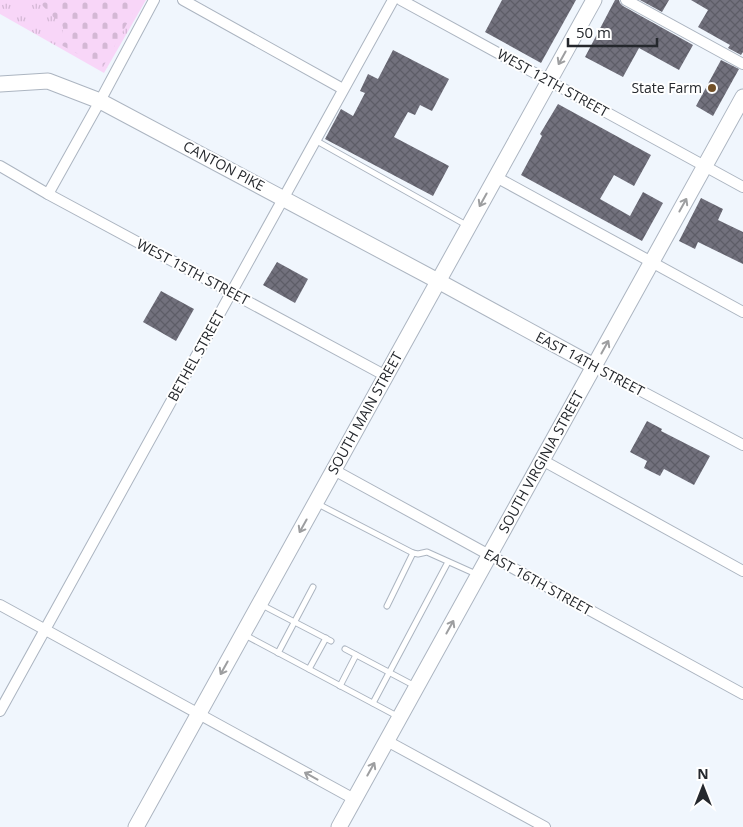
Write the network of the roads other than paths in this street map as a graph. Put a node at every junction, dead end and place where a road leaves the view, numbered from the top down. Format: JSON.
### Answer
{"nodes":[{"id":1,"x":154,"y":0,"type":"edge"},
{"id":2,"x":183,"y":0,"type":"edge"},
{"id":3,"x":393,"y":0,"type":"edge"},
{"id":4,"x":401,"y":0,"type":"edge"},
{"id":5,"x":594,"y":0,"type":"edge"},
{"id":6,"x":626,"y":0,"type":"edge"},
{"id":7,"x":743,"y":64,"type":"edge"},
{"id":8,"x":549,"y":81,"type":"junction"},
{"id":9,"x":0,"y":84,"type":"edge"},
{"id":10,"x":344,"y":89,"type":"junction"},
{"id":11,"x":743,"y":97,"type":"edge"},
{"id":12,"x":100,"y":101,"type":"junction"},
{"id":13,"x":315,"y":140,"type":"junction"},
{"id":14,"x":0,"y":166,"type":"edge"},
{"id":15,"x":704,"y":166,"type":"junction"},
{"id":16,"x":496,"y":176,"type":"junction"},
{"id":17,"x":743,"y":187,"type":"edge"},
{"id":18,"x":48,"y":194,"type":"junction"},
{"id":19,"x":283,"y":198,"type":"junction"},
{"id":20,"x":469,"y":226,"type":"junction"},
{"id":21,"x":652,"y":262,"type":"junction"},
{"id":22,"x":438,"y":281,"type":"junction"},
{"id":23,"x":231,"y":292,"type":"junction"},
{"id":24,"x":743,"y":312,"type":"edge"},
{"id":25,"x":594,"y":366,"type":"junction"},
{"id":26,"x":386,"y":376,"type":"junction"},
{"id":27,"x":743,"y":445,"type":"edge"},
{"id":28,"x":542,"y":460,"type":"junction"},
{"id":29,"x":334,"y":470,"type":"junction"},
{"id":30,"x":316,"y":503,"type":"junction"},
{"id":31,"x":414,"y":552,"type":"junction"},
{"id":32,"x":489,"y":555,"type":"junction"},
{"id":33,"x":448,"y":562,"type":"junction"},
{"id":34,"x":743,"y":570,"type":"edge"},
{"id":35,"x":478,"y":576,"type":"junction"},
{"id":36,"x":313,"y":588,"type":"dead end"},
{"id":37,"x":260,"y":604,"type":"junction"},
{"id":38,"x":0,"y":605,"type":"edge"},
{"id":39,"x":387,"y":606,"type":"dead end"},
{"id":40,"x":295,"y":622,"type":"junction"},
{"id":41,"x":45,"y":630,"type":"junction"},
{"id":42,"x":243,"y":634,"type":"junction"},
{"id":43,"x":345,"y":649,"type":"dead end"},
{"id":44,"x":278,"y":653,"type":"junction"},
{"id":45,"x":356,"y":655,"type":"junction"},
{"id":46,"x":309,"y":670,"type":"junction"},
{"id":47,"x":389,"y":672,"type":"junction"},
{"id":48,"x":340,"y":686,"type":"junction"},
{"id":49,"x":416,"y":687,"type":"junction"},
{"id":50,"x":743,"y":694,"type":"edge"},
{"id":51,"x":373,"y":703,"type":"junction"},
{"id":52,"x":0,"y":711,"type":"edge"},
{"id":53,"x":199,"y":714,"type":"junction"},
{"id":54,"x":400,"y":717,"type":"junction"},
{"id":55,"x":387,"y":741,"type":"junction"},
{"id":56,"x":354,"y":799,"type":"junction"},
{"id":57,"x":136,"y":827,"type":"edge"},
{"id":58,"x":339,"y":827,"type":"edge"},
{"id":59,"x":545,"y":827,"type":"edge"}],
"edges":[{"from":1,"to":12,"type":"street"},
{"from":2,"to":10,"type":"street"},
{"from":3,"to":10,"type":"street","name":"BETHEL STREET"},
{"from":4,"to":8,"type":"street","name":"WEST 12TH STREET"},
{"from":5,"to":8,"type":"main road","name":"SOUTH MAIN STREET","one_way":true},
{"from":6,"to":7,"type":"street"},
{"from":8,"to":15,"type":"street","name":"WEST 12TH STREET"},
{"from":8,"to":16,"type":"main road","name":"SOUTH MAIN STREET"},
{"from":9,"to":12,"type":"main road","name":"CANTON PIKE"},
{"from":10,"to":13,"type":"street","name":"BETHEL STREET"},
{"from":11,"to":15,"type":"main road","name":"SOUTH VIRGINIA STREET"},
{"from":12,"to":18,"type":"street"},
{"from":12,"to":19,"type":"main road","name":"CANTON PIKE"},
{"from":13,"to":19,"type":"street","name":"BETHEL STREET"},
{"from":13,"to":20,"type":"lane"},
{"from":14,"to":18,"type":"street","name":"WEST 15TH STREET"},
{"from":15,"to":17,"type":"street","name":"WEST 12TH STREET"},
{"from":21,"to":15,"type":"main road","name":"SOUTH VIRGINIA STREET","one_way":true},
{"from":16,"to":20,"type":"main road","name":"SOUTH MAIN STREET","one_way":true},
{"from":16,"to":21,"type":"street"},
{"from":18,"to":23,"type":"street","name":"WEST 15TH STREET"},
{"from":19,"to":22,"type":"main road","name":"CANTON PIKE"},
{"from":19,"to":23,"type":"street","name":"BETHEL STREET"},
{"from":20,"to":22,"type":"main road","name":"SOUTH MAIN STREET"},
{"from":21,"to":24,"type":"street"},
{"from":25,"to":21,"type":"main road","name":"SOUTH VIRGINIA STREET","one_way":true},
{"from":22,"to":25,"type":"main road","name":"EAST 14TH STREET"},
{"from":22,"to":26,"type":"main road","name":"SOUTH MAIN STREET"},
{"from":23,"to":26,"type":"street","name":"WEST 15TH STREET"},
{"from":23,"to":41,"type":"street","name":"BETHEL STREET"},
{"from":25,"to":27,"type":"street","name":"EAST 14TH STREET"},
{"from":25,"to":28,"type":"main road","name":"SOUTH VIRGINIA STREET"},
{"from":26,"to":29,"type":"main road","name":"SOUTH MAIN STREET"},
{"from":28,"to":32,"type":"main road","name":"SOUTH VIRGINIA STREET"},
{"from":28,"to":34,"type":"street"},
{"from":29,"to":30,"type":"main road","name":"SOUTH MAIN STREET"},
{"from":29,"to":32,"type":"street","name":"EAST 16TH STREET"},
{"from":30,"to":31,"type":"lane"},
{"from":30,"to":37,"type":"main road","name":"SOUTH MAIN STREET","one_way":true},
{"from":31,"to":33,"type":"lane"},
{"from":31,"to":39,"type":"lane"},
{"from":32,"to":35,"type":"main road","name":"SOUTH VIRGINIA STREET"},
{"from":32,"to":50,"type":"street","name":"EAST 16TH STREET"},
{"from":33,"to":35,"type":"lane"},
{"from":33,"to":47,"type":"lane"},
{"from":49,"to":35,"type":"main road","name":"SOUTH VIRGINIA STREET","one_way":true},
{"from":36,"to":40,"type":"lane"},
{"from":37,"to":40,"type":"lane"},
{"from":37,"to":42,"type":"main road","name":"SOUTH MAIN STREET"},
{"from":38,"to":41,"type":"street"},
{"from":40,"to":44,"type":"lane"},
{"from":40,"to":46,"type":"lane"},
{"from":41,"to":52,"type":"street","name":"BETHEL STREET"},
{"from":41,"to":53,"type":"street"},
{"from":42,"to":44,"type":"lane"},
{"from":42,"to":53,"type":"main road","name":"SOUTH MAIN STREET","one_way":true},
{"from":43,"to":45,"type":"lane"},
{"from":44,"to":46,"type":"lane"},
{"from":45,"to":47,"type":"lane"},
{"from":45,"to":48,"type":"lane"},
{"from":46,"to":48,"type":"lane"},
{"from":47,"to":49,"type":"lane"},
{"from":47,"to":51,"type":"lane"},
{"from":48,"to":51,"type":"lane"},
{"from":49,"to":54,"type":"main road","name":"SOUTH VIRGINIA STREET"},
{"from":51,"to":54,"type":"lane"},
{"from":56,"to":53,"type":"street","one_way":true},
{"from":53,"to":57,"type":"main road","name":"SOUTH MAIN STREET"},
{"from":54,"to":55,"type":"main road","name":"SOUTH VIRGINIA STREET"},
{"from":56,"to":55,"type":"main road","name":"SOUTH VIRGINIA STREET","one_way":true},
{"from":55,"to":59,"type":"street"},
{"from":56,"to":58,"type":"main road","name":"SOUTH VIRGINIA STREET"}]}
